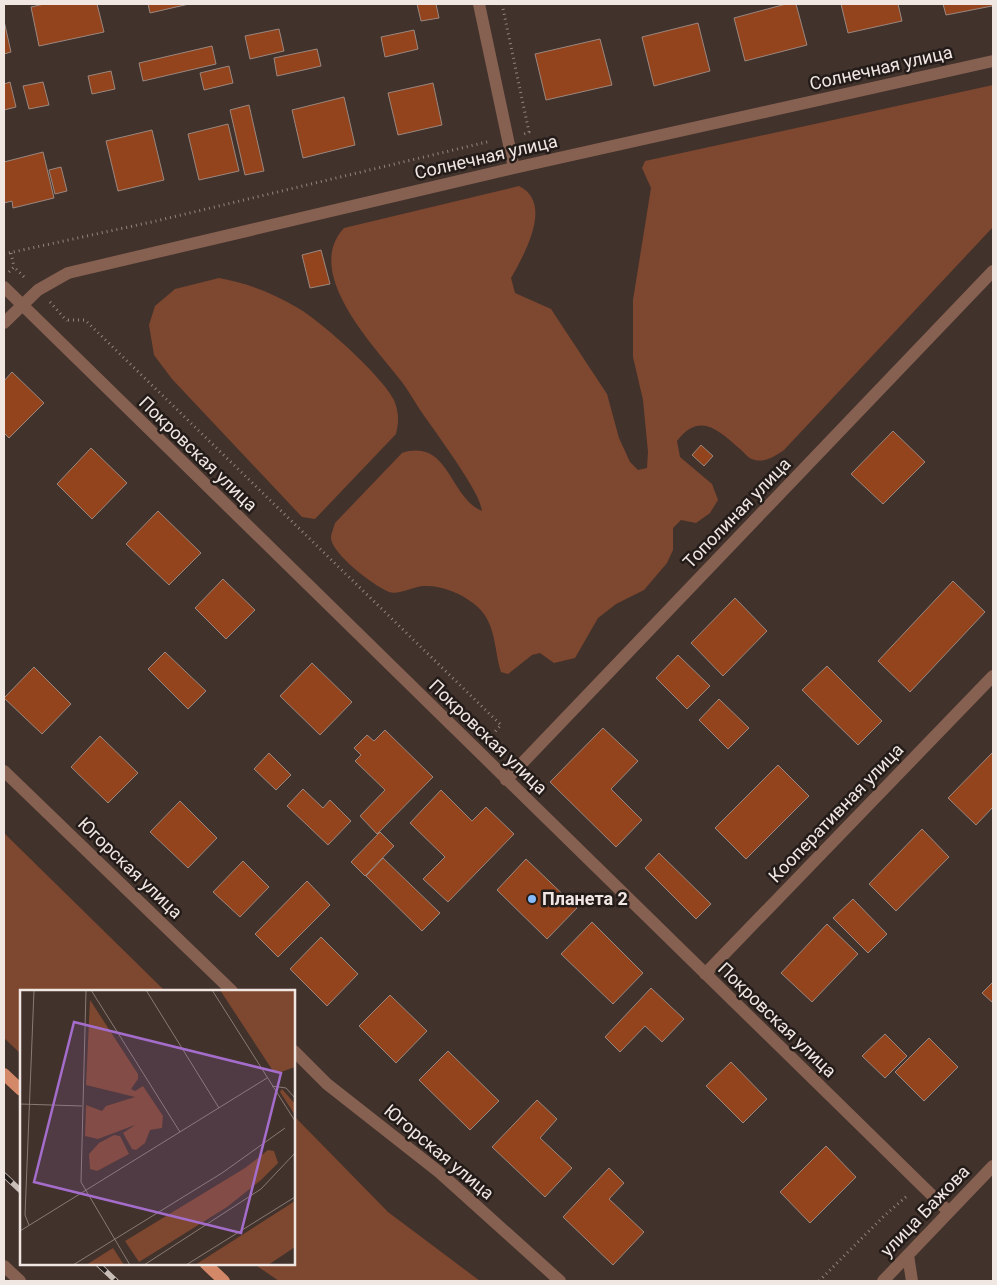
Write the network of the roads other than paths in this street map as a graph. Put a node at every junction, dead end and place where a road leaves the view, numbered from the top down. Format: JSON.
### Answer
{"nodes":[{"id":1,"x":479,"y":4,"type":"edge"},
{"id":2,"x":993,"y":61,"type":"edge"},
{"id":3,"x":514,"y":168,"type":"junction"},
{"id":4,"x":993,"y":271,"type":"edge"},
{"id":5,"x":4,"y":286,"type":"edge"},
{"id":6,"x":22,"y":304,"type":"junction"},
{"id":7,"x":4,"y":323,"type":"edge"},
{"id":8,"x":993,"y":676,"type":"edge"},
{"id":9,"x":4,"y":771,"type":"edge"},
{"id":10,"x":506,"y":780,"type":"junction"},
{"id":11,"x":705,"y":974,"type":"junction"},
{"id":12,"x":231,"y":990,"type":"edge"},
{"id":13,"x":295,"y":1053,"type":"edge"},
{"id":14,"x":4,"y":1074,"type":"edge"},
{"id":15,"x":20,"y":1089,"type":"edge"},
{"id":16,"x":993,"y":1166,"type":"edge"},
{"id":17,"x":949,"y":1212,"type":"junction"},
{"id":18,"x":908,"y":1255,"type":"junction"},
{"id":19,"x":207,"y":1265,"type":"edge"},
{"id":20,"x":4,"y":1266,"type":"edge"},
{"id":21,"x":20,"y":1281,"type":"edge"},
{"id":22,"x":224,"y":1281,"type":"edge"},
{"id":23,"x":560,"y":1281,"type":"edge"},
{"id":24,"x":883,"y":1281,"type":"edge"},
{"id":25,"x":912,"y":1281,"type":"edge"}],
"edges":[{"from":1,"to":3,"type":"street"},
{"from":2,"to":3,"type":"street","name":"Солнечная улица"},
{"from":3,"to":6,"type":"street","name":"Солнечная улица"},
{"from":4,"to":10,"type":"street","name":"Тополиная улица"},
{"from":5,"to":6,"type":"street","name":"Покровская улица"},
{"from":6,"to":7,"type":"street","name":"Солнечная улица"},
{"from":6,"to":10,"type":"street","name":"Покровская улица"},
{"from":8,"to":11,"type":"street","name":"Кооперативная улица"},
{"from":9,"to":12,"type":"street","name":"Югорская улица"},
{"from":10,"to":11,"type":"street","name":"Покровская улица"},
{"from":11,"to":17,"type":"street","name":"Покровская улица"},
{"from":13,"to":23,"type":"street","name":"Югорская улица"},
{"from":14,"to":15,"type":"main road"},
{"from":16,"to":17,"type":"street","name":"улица Бажова"},
{"from":17,"to":18,"type":"street","name":"улица Бажова"},
{"from":18,"to":24,"type":"street","name":"улица Бажова"},
{"from":18,"to":25,"type":"street"},
{"from":19,"to":22,"type":"main road"},
{"from":20,"to":21,"type":"street"}]}
